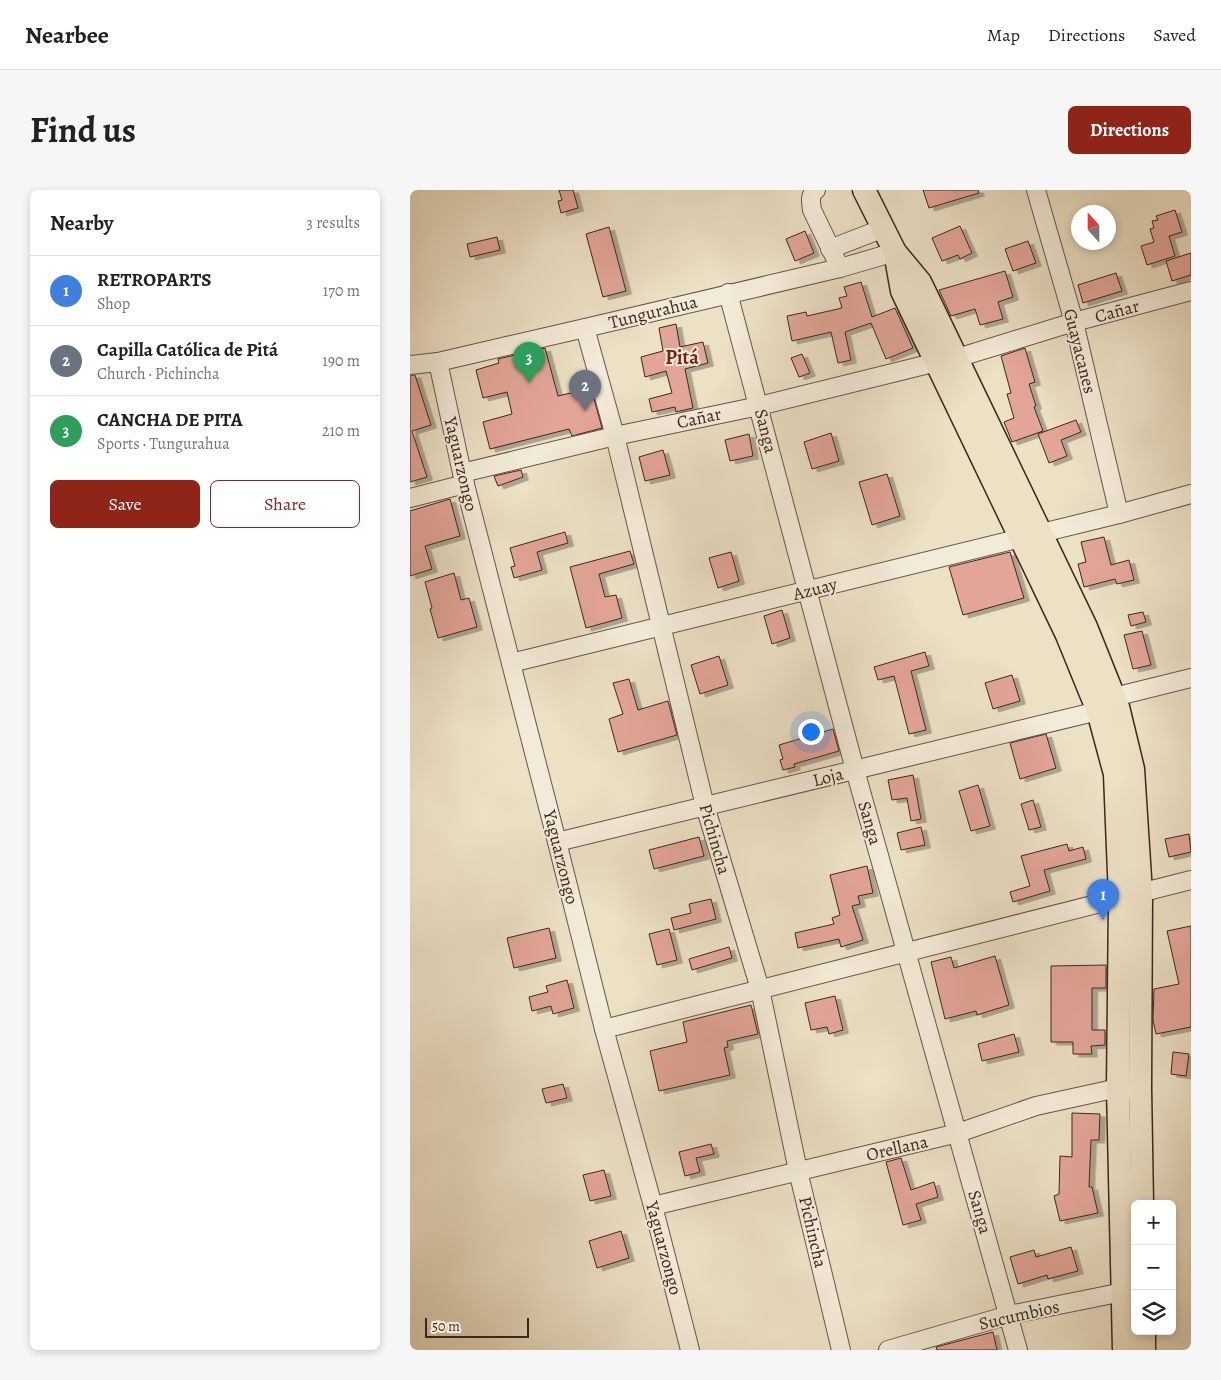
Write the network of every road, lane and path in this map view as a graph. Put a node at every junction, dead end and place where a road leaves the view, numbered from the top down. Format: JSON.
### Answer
{"nodes":[{"id":1,"x":816,"y":190,"type":"edge"},
{"id":2,"x":864,"y":190,"type":"edge"},
{"id":3,"x":1036,"y":190,"type":"edge"},
{"id":4,"x":884,"y":228,"type":"junction"},
{"id":5,"x":830,"y":249,"type":"junction"},
{"id":6,"x":896,"y":252,"type":"junction"},
{"id":7,"x":840,"y":268,"type":"junction"},
{"id":8,"x":1191,"y":291,"type":"edge"},
{"id":9,"x":728,"y":293,"type":"junction"},
{"id":10,"x":1074,"y":322,"type":"junction"},
{"id":11,"x":585,"y":328,"type":"junction"},
{"id":12,"x":947,"y":360,"type":"junction"},
{"id":13,"x":438,"y":362,"type":"junction"},
{"id":14,"x":410,"y":365,"type":"edge"},
{"id":15,"x":759,"y":406,"type":"junction"},
{"id":16,"x":615,"y":436,"type":"junction"},
{"id":17,"x":463,"y":478,"type":"junction"},
{"id":18,"x":1191,"y":494,"type":"edge"},
{"id":19,"x":410,"y":498,"type":"edge"},
{"id":20,"x":1119,"y":514,"type":"junction"},
{"id":21,"x":1030,"y":536,"type":"junction"},
{"id":22,"x":806,"y":591,"type":"junction"},
{"id":23,"x":661,"y":626,"type":"junction"},
{"id":24,"x":511,"y":663,"type":"junction"},
{"id":25,"x":1191,"y":678,"type":"edge"},
{"id":26,"x":1106,"y":704,"type":"junction"},
{"id":27,"x":855,"y":770,"type":"junction"},
{"id":28,"x":705,"y":806,"type":"junction"},
{"id":29,"x":558,"y":842,"type":"junction"},
{"id":30,"x":1191,"y":880,"type":"edge"},
{"id":31,"x":1131,"y":896,"type":"junction"},
{"id":32,"x":906,"y":952,"type":"junction"},
{"id":33,"x":760,"y":989,"type":"junction"},
{"id":34,"x":604,"y":1029,"type":"junction"},
{"id":35,"x":1129,"y":1088,"type":"junction"},
{"id":36,"x":958,"y":1133,"type":"junction"},
{"id":37,"x":798,"y":1171,"type":"junction"},
{"id":38,"x":1142,"y":1200,"type":"edge"},
{"id":39,"x":653,"y":1206,"type":"junction"},
{"id":40,"x":1123,"y":1292,"type":"junction"},
{"id":41,"x":1009,"y":1315,"type":"junction"},
{"id":42,"x":1144,"y":1335,"type":"edge"},
{"id":43,"x":690,"y":1350,"type":"edge"},
{"id":44,"x":841,"y":1350,"type":"edge"},
{"id":45,"x":888,"y":1350,"type":"edge"},
{"id":46,"x":1018,"y":1350,"type":"edge"},
{"id":47,"x":1124,"y":1350,"type":"edge"},
{"id":48,"x":1144,"y":1350,"type":"edge"}],
"edges":[{"from":1,"to":5,"type":"street"},
{"from":2,"to":4,"type":"main road"},
{"from":3,"to":10,"type":"street","name":"Guayacanes"},
{"from":4,"to":5,"type":"street"},
{"from":4,"to":6,"type":"main road"},
{"from":5,"to":7,"type":"street"},
{"from":6,"to":7,"type":"street","name":"Tungurahua"},
{"from":6,"to":12,"type":"main road"},
{"from":7,"to":9,"type":"street","name":"Tungurahua"},
{"from":8,"to":10,"type":"street","name":"Cañar"},
{"from":9,"to":11,"type":"street","name":"Tungurahua"},
{"from":9,"to":15,"type":"street","name":"Sanga"},
{"from":10,"to":12,"type":"street","name":"Cañar"},
{"from":10,"to":20,"type":"street","name":"Guayacanes"},
{"from":11,"to":13,"type":"street","name":"Tungurahua"},
{"from":11,"to":16,"type":"street","name":"Pichincha"},
{"from":12,"to":15,"type":"street","name":"Cañar"},
{"from":12,"to":21,"type":"main road"},
{"from":13,"to":14,"type":"street","name":"Tungurahua"},
{"from":13,"to":17,"type":"street","name":"Yaguarzongo"},
{"from":15,"to":16,"type":"street","name":"Cañar"},
{"from":15,"to":22,"type":"street","name":"Sanga"},
{"from":16,"to":17,"type":"street","name":"Cañar"},
{"from":16,"to":23,"type":"street","name":"Pichincha"},
{"from":17,"to":19,"type":"street","name":"Cañar"},
{"from":17,"to":24,"type":"street","name":"Yaguarzongo"},
{"from":18,"to":20,"type":"street","name":"Azuay"},
{"from":20,"to":21,"type":"street","name":"Azuay"},
{"from":21,"to":22,"type":"street","name":"Azuay"},
{"from":21,"to":26,"type":"main road"},
{"from":22,"to":23,"type":"street","name":"Azuay"},
{"from":22,"to":27,"type":"street","name":"Sanga"},
{"from":23,"to":24,"type":"street","name":"Azuay"},
{"from":23,"to":28,"type":"street","name":"Pichincha"},
{"from":24,"to":29,"type":"street","name":"Yaguarzongo"},
{"from":25,"to":26,"type":"street","name":"Loja"},
{"from":26,"to":27,"type":"street","name":"Loja"},
{"from":26,"to":31,"type":"main road"},
{"from":27,"to":28,"type":"street","name":"Loja"},
{"from":27,"to":32,"type":"street","name":"Sanga"},
{"from":28,"to":29,"type":"street","name":"Loja"},
{"from":28,"to":33,"type":"street","name":"Pichincha"},
{"from":29,"to":34,"type":"street","name":"Yaguarzongo"},
{"from":30,"to":31,"type":"street"},
{"from":31,"to":32,"type":"street"},
{"from":31,"to":35,"type":"main road"},
{"from":32,"to":33,"type":"street"},
{"from":32,"to":36,"type":"street","name":"Sanga"},
{"from":33,"to":34,"type":"street"},
{"from":33,"to":37,"type":"street","name":"Pichincha"},
{"from":34,"to":39,"type":"street","name":"Yaguarzongo"},
{"from":35,"to":36,"type":"street","name":"Orellana"},
{"from":35,"to":38,"type":"main road"},
{"from":35,"to":40,"type":"main road"},
{"from":36,"to":37,"type":"street","name":"Orellana"},
{"from":36,"to":41,"type":"street","name":"Sanga"},
{"from":37,"to":39,"type":"street","name":"Orellana"},
{"from":37,"to":44,"type":"street","name":"Pichincha"},
{"from":39,"to":43,"type":"street","name":"Yaguarzongo"},
{"from":40,"to":41,"type":"street","name":"Sucumbios"},
{"from":40,"to":47,"type":"main road"},
{"from":41,"to":45,"type":"street","name":"Sucumbios"},
{"from":41,"to":46,"type":"street","name":"Sanga"},
{"from":42,"to":48,"type":"main road"}]}
